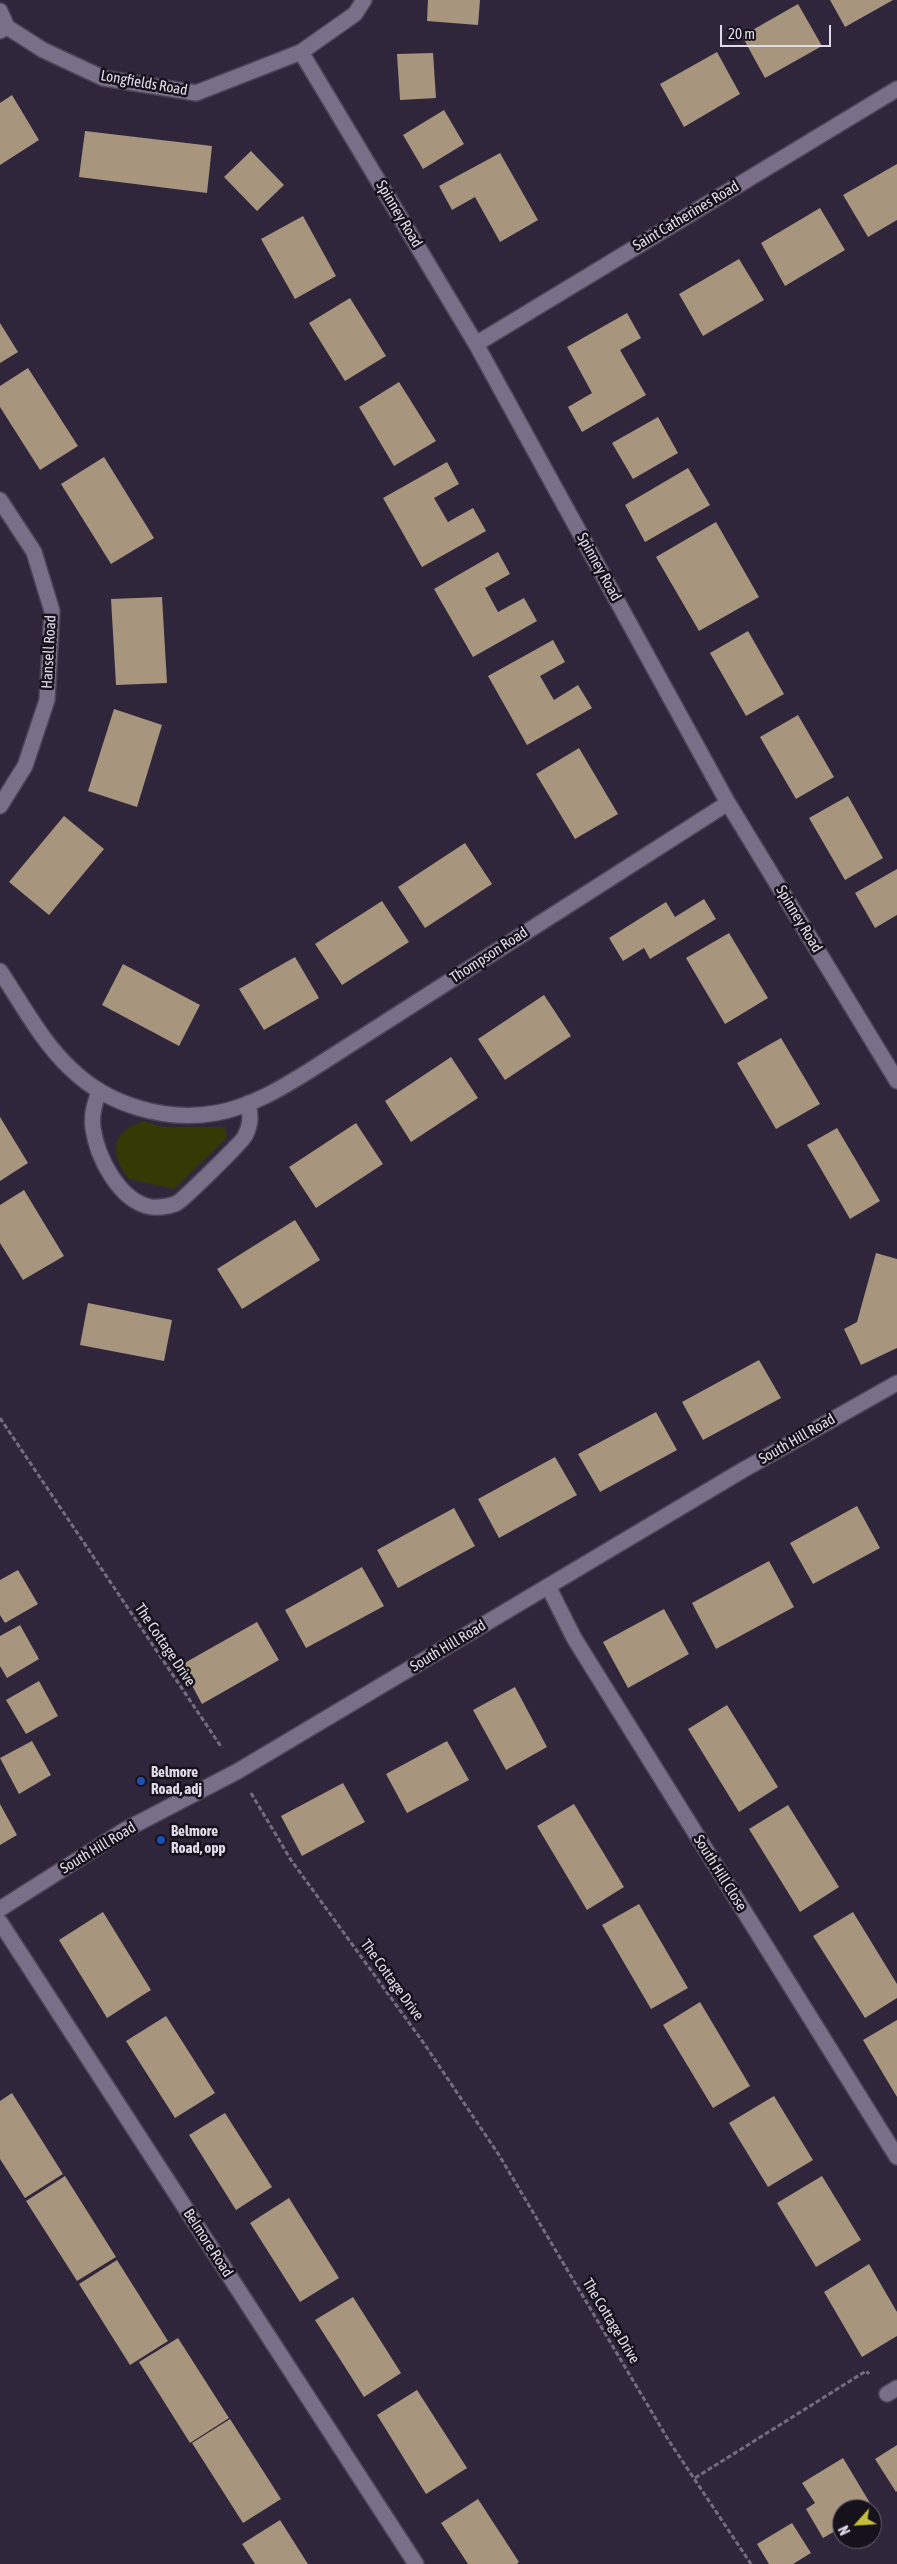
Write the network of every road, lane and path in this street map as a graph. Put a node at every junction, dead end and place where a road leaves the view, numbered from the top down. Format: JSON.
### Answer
{"nodes":[{"id":1,"x":364,"y":0,"type":"edge"},
{"id":2,"x":0,"y":11,"type":"edge"},
{"id":3,"x":3,"y":29,"type":"edge"},
{"id":4,"x":301,"y":52,"type":"junction"},
{"id":5,"x":897,"y":89,"type":"edge"},
{"id":6,"x":476,"y":344,"type":"junction"},
{"id":7,"x":0,"y":500,"type":"edge"},
{"id":8,"x":728,"y":803,"type":"junction"},
{"id":9,"x":0,"y":806,"type":"edge"},
{"id":10,"x":0,"y":971,"type":"edge"},
{"id":11,"x":897,"y":1081,"type":"edge"},
{"id":12,"x":99,"y":1091,"type":"junction"},
{"id":13,"x":248,"y":1103,"type":"junction"},
{"id":14,"x":897,"y":1383,"type":"edge"},
{"id":15,"x":0,"y":1418,"type":"edge"},
{"id":16,"x":548,"y":1586,"type":"junction"},
{"id":17,"x":238,"y":1771,"type":"junction"},
{"id":18,"x":0,"y":1909,"type":"edge"},
{"id":19,"x":0,"y":1922,"type":"edge"},
{"id":20,"x":897,"y":2157,"type":"edge"},
{"id":21,"x":892,"y":2391,"type":"edge"},
{"id":22,"x":694,"y":2478,"type":"junction"},
{"id":23,"x":416,"y":2564,"type":"edge"},
{"id":24,"x":751,"y":2564,"type":"edge"}],
"edges":[{"from":1,"to":4,"type":"street","name":"Longfields Road"},
{"from":2,"to":3,"type":"street"},
{"from":3,"to":4,"type":"street","name":"Longfields Road"},
{"from":4,"to":6,"type":"street","name":"Spinney Road"},
{"from":5,"to":6,"type":"street","name":"Saint Catherines Road"},
{"from":6,"to":8,"type":"street","name":"Spinney Road"},
{"from":7,"to":9,"type":"street","name":"Hansell Road"},
{"from":8,"to":11,"type":"street","name":"Spinney Road"},
{"from":8,"to":13,"type":"street","name":"Thompson Road"},
{"from":10,"to":12,"type":"street","name":"Thompson Road"},
{"from":12,"to":13,"type":"street","name":"Thompson Road"},
{"from":12,"to":13,"type":"street"},
{"from":14,"to":16,"type":"street","name":"South Hill Road"},
{"from":15,"to":17,"type":"path","name":"The Cottage Drive"},
{"from":16,"to":17,"type":"street","name":"South Hill Road"},
{"from":16,"to":20,"type":"street","name":"South Hill Close"},
{"from":17,"to":18,"type":"street","name":"South Hill Road"},
{"from":17,"to":22,"type":"path","name":"The Cottage Drive"},
{"from":19,"to":23,"type":"street","name":"Belmore Road"},
{"from":21,"to":22,"type":"path"},
{"from":22,"to":24,"type":"path","name":"The Cottage Drive"}]}
